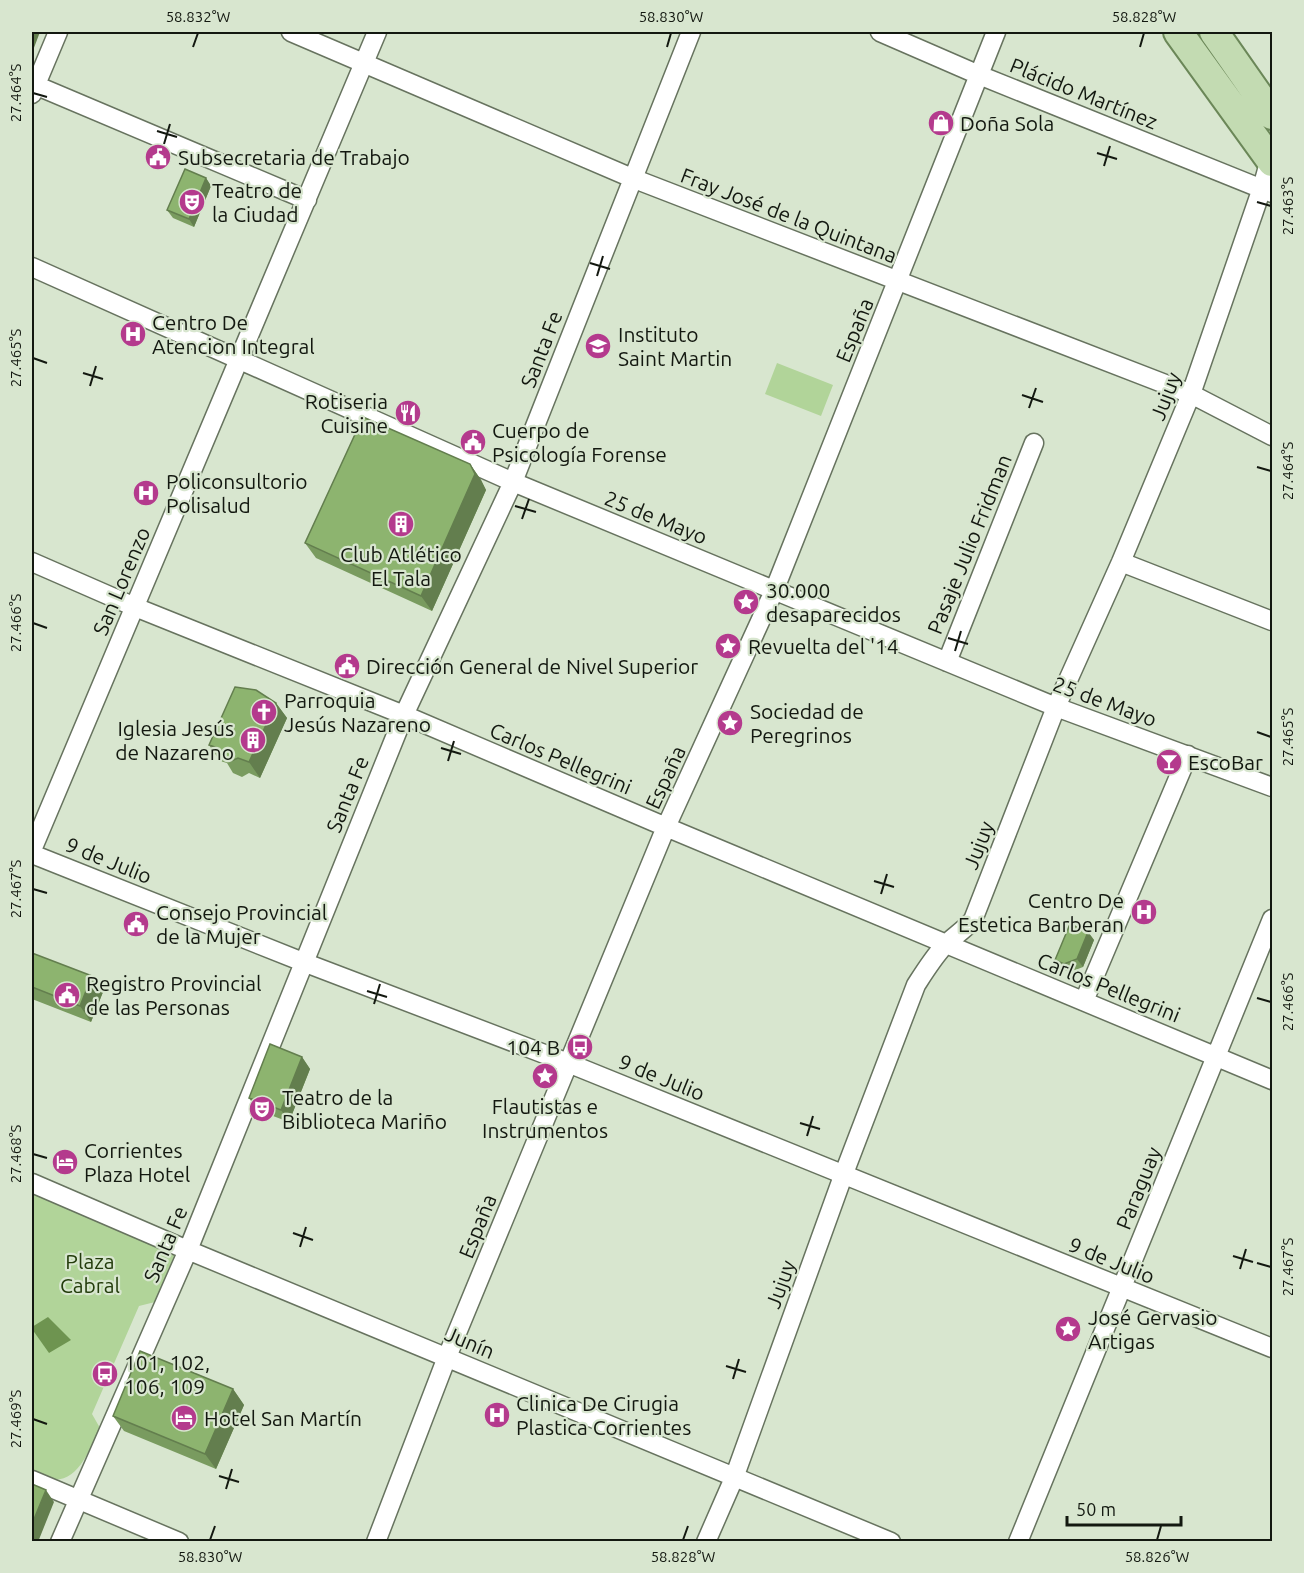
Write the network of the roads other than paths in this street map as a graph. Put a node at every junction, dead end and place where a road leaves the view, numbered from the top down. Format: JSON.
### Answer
{"nodes":[{"id":1,"x":58,"y":32,"type":"edge"},
{"id":2,"x":291,"y":32,"type":"edge"},
{"id":3,"x":377,"y":32,"type":"edge"},
{"id":4,"x":691,"y":32,"type":"edge"},
{"id":5,"x":880,"y":32,"type":"edge"},
{"id":6,"x":996,"y":32,"type":"edge"},
{"id":7,"x":1178,"y":32,"type":"edge"},
{"id":8,"x":1214,"y":32,"type":"edge"},
{"id":9,"x":364,"y":62,"type":"junction"},
{"id":10,"x":979,"y":75,"type":"junction"},
{"id":11,"x":33,"y":89,"type":"edge"},
{"id":12,"x":1272,"y":115,"type":"edge"},
{"id":13,"x":1272,"y":157,"type":"edge"},
{"id":14,"x":632,"y":178,"type":"junction"},
{"id":15,"x":1267,"y":190,"type":"edge"},
{"id":16,"x":307,"y":200,"type":"junction"},
{"id":17,"x":32,"y":267,"type":"edge"},
{"id":18,"x":897,"y":282,"type":"junction"},
{"id":19,"x":239,"y":360,"type":"junction"},
{"id":20,"x":1191,"y":394,"type":"junction"},
{"id":21,"x":1272,"y":436,"type":"edge"},
{"id":22,"x":1034,"y":443,"type":"dead end"},
{"id":23,"x":513,"y":482,"type":"junction"},
{"id":24,"x":32,"y":562,"type":"edge"},
{"id":25,"x":1121,"y":562,"type":"junction"},
{"id":26,"x":774,"y":591,"type":"junction"},
{"id":27,"x":135,"y":607,"type":"junction"},
{"id":28,"x":1272,"y":621,"type":"edge"},
{"id":29,"x":946,"y":662,"type":"junction"},
{"id":30,"x":1056,"y":707,"type":"junction"},
{"id":31,"x":404,"y":715,"type":"junction"},
{"id":32,"x":1188,"y":755,"type":"junction"},
{"id":33,"x":1272,"y":787,"type":"edge"},
{"id":34,"x":666,"y":827,"type":"junction"},
{"id":35,"x":32,"y":852,"type":"edge"},
{"id":36,"x":1272,"y":919,"type":"edge"},
{"id":37,"x":946,"y":943,"type":"junction"},
{"id":38,"x":303,"y":962,"type":"junction"},
{"id":39,"x":1084,"y":1001,"type":"junction"},
{"id":40,"x":1216,"y":1055,"type":"junction"},
{"id":41,"x":568,"y":1063,"type":"junction"},
{"id":42,"x":1272,"y":1080,"type":"edge"},
{"id":43,"x":843,"y":1176,"type":"junction"},
{"id":44,"x":32,"y":1183,"type":"edge"},
{"id":45,"x":188,"y":1250,"type":"junction"},
{"id":46,"x":1122,"y":1288,"type":"junction"},
{"id":47,"x":1272,"y":1348,"type":"edge"},
{"id":48,"x":447,"y":1357,"type":"junction"},
{"id":49,"x":734,"y":1478,"type":"junction"},
{"id":50,"x":32,"y":1480,"type":"edge"},
{"id":51,"x":77,"y":1500,"type":"junction"},
{"id":52,"x":60,"y":1542,"type":"edge"},
{"id":53,"x":179,"y":1542,"type":"edge"},
{"id":54,"x":376,"y":1542,"type":"edge"},
{"id":55,"x":706,"y":1542,"type":"edge"},
{"id":56,"x":891,"y":1542,"type":"edge"},
{"id":57,"x":1018,"y":1542,"type":"edge"}],
"edges":[{"from":1,"to":11,"type":"street"},
{"from":2,"to":9,"type":"street","name":"Fray José de la Quintana"},
{"from":3,"to":9,"type":"street","name":"San Lorenzo"},
{"from":4,"to":14,"type":"street","name":"Santa Fe"},
{"from":5,"to":10,"type":"street","name":"Plácido Martínez"},
{"from":6,"to":10,"type":"street","name":"España"},
{"from":7,"to":13,"type":"main road"},
{"from":8,"to":12,"type":"main road"},
{"from":9,"to":14,"type":"street","name":"Fray José de la Quintana"},
{"from":9,"to":16,"type":"street","name":"San Lorenzo"},
{"from":10,"to":15,"type":"street","name":"Plácido Martínez"},
{"from":10,"to":18,"type":"street","name":"España"},
{"from":11,"to":16,"type":"street"},
{"from":13,"to":15,"type":"street","name":"Jujuy"},
{"from":14,"to":18,"type":"street","name":"Fray José de la Quintana"},
{"from":14,"to":23,"type":"street","name":"Santa Fe"},
{"from":15,"to":20,"type":"street","name":"Jujuy"},
{"from":16,"to":19,"type":"street","name":"San Lorenzo"},
{"from":17,"to":19,"type":"street","name":"25 de Mayo"},
{"from":18,"to":20,"type":"street","name":"Fray José de la Quintana"},
{"from":18,"to":26,"type":"street","name":"España"},
{"from":19,"to":23,"type":"street","name":"25 de Mayo"},
{"from":19,"to":27,"type":"street","name":"San Lorenzo"},
{"from":20,"to":21,"type":"street","name":"Fray José de la Quintana"},
{"from":20,"to":25,"type":"street","name":"Jujuy"},
{"from":22,"to":29,"type":"street","name":"Pasaje Julio Fridman"},
{"from":23,"to":26,"type":"street","name":"25 de Mayo"},
{"from":23,"to":31,"type":"street","name":"Santa Fe"},
{"from":24,"to":27,"type":"street","name":"Carlos Pellegrini"},
{"from":25,"to":28,"type":"street"},
{"from":25,"to":30,"type":"street","name":"Jujuy"},
{"from":26,"to":29,"type":"street","name":"25 de Mayo"},
{"from":26,"to":34,"type":"street","name":"España"},
{"from":27,"to":31,"type":"street","name":"Carlos Pellegrini"},
{"from":27,"to":35,"type":"street","name":"San Lorenzo"},
{"from":29,"to":30,"type":"street","name":"25 de Mayo"},
{"from":30,"to":32,"type":"street","name":"25 de Mayo"},
{"from":30,"to":37,"type":"street","name":"Jujuy"},
{"from":31,"to":34,"type":"street","name":"Carlos Pellegrini"},
{"from":31,"to":38,"type":"street","name":"Santa Fe"},
{"from":32,"to":33,"type":"street","name":"25 de Mayo"},
{"from":32,"to":39,"type":"street"},
{"from":34,"to":37,"type":"street","name":"Carlos Pellegrini"},
{"from":34,"to":41,"type":"street","name":"España"},
{"from":35,"to":38,"type":"street","name":"9 de Julio"},
{"from":36,"to":40,"type":"street","name":"Paraguay"},
{"from":37,"to":39,"type":"street","name":"Carlos Pellegrini"},
{"from":37,"to":43,"type":"street","name":"Jujuy"},
{"from":38,"to":41,"type":"street","name":"9 de Julio"},
{"from":38,"to":45,"type":"street","name":"Santa Fe"},
{"from":39,"to":40,"type":"street","name":"Carlos Pellegrini"},
{"from":40,"to":42,"type":"street","name":"Carlos Pellegrini"},
{"from":40,"to":46,"type":"street","name":"Paraguay"},
{"from":41,"to":43,"type":"street","name":"9 de Julio"},
{"from":41,"to":48,"type":"street","name":"España"},
{"from":43,"to":46,"type":"street","name":"9 de Julio"},
{"from":43,"to":49,"type":"street","name":"Jujuy"},
{"from":44,"to":45,"type":"street","name":"Junín"},
{"from":45,"to":48,"type":"street","name":"Junín"},
{"from":45,"to":51,"type":"street","name":"Santa Fe"},
{"from":46,"to":47,"type":"street","name":"9 de Julio"},
{"from":46,"to":57,"type":"street","name":"Paraguay"},
{"from":48,"to":49,"type":"street","name":"Junín"},
{"from":48,"to":54,"type":"street","name":"España"},
{"from":49,"to":55,"type":"street","name":"Jujuy"},
{"from":49,"to":56,"type":"street","name":"Junín"},
{"from":50,"to":51,"type":"street"},
{"from":51,"to":52,"type":"street","name":"Santa Fe"},
{"from":51,"to":53,"type":"street"}]}
